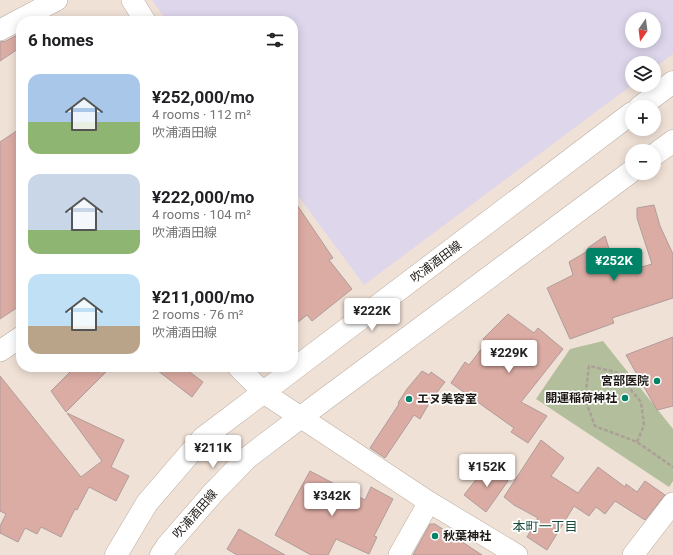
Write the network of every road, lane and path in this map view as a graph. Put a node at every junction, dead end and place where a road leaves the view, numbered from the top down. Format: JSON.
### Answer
{"nodes":[{"id":1,"x":57,"y":0,"type":"edge"},
{"id":2,"x":132,"y":0,"type":"edge"},
{"id":3,"x":27,"y":16,"type":"edge"},
{"id":4,"x":142,"y":16,"type":"edge"},
{"id":5,"x":16,"y":22,"type":"edge"},
{"id":6,"x":0,"y":30,"type":"edge"},
{"id":7,"x":673,"y":82,"type":"edge"},
{"id":8,"x":649,"y":100,"type":"edge"},
{"id":9,"x":625,"y":118,"type":"edge"},
{"id":10,"x":673,"y":141,"type":"edge"},
{"id":11,"x":661,"y":150,"type":"edge"},
{"id":12,"x":625,"y":175,"type":"edge"},
{"id":13,"x":16,"y":340,"type":"edge"},
{"id":14,"x":0,"y":351,"type":"edge"},
{"id":15,"x":298,"y":367,"type":"edge"},
{"id":16,"x":243,"y":372,"type":"edge"},
{"id":17,"x":292,"y":372,"type":"edge"},
{"id":18,"x":264,"y":393,"type":"junction"},
{"id":19,"x":300,"y":417,"type":"junction"},
{"id":20,"x":637,"y":442,"type":"junction"},
{"id":21,"x":673,"y":467,"type":"edge"},
{"id":22,"x":429,"y":502,"type":"junction"},
{"id":23,"x":673,"y":503,"type":"edge"},
{"id":24,"x":116,"y":555,"type":"edge"},
{"id":25,"x":161,"y":555,"type":"edge"},
{"id":26,"x":399,"y":555,"type":"edge"},
{"id":27,"x":517,"y":555,"type":"edge"},
{"id":28,"x":633,"y":555,"type":"edge"}],
"edges":[{"from":1,"to":3,"type":"street"},
{"from":2,"to":4,"type":"street"},
{"from":5,"to":6,"type":"street"},
{"from":7,"to":8,"type":"main road"},
{"from":9,"to":15,"type":"main road","name":"吹浦酒田線"},
{"from":10,"to":11,"type":"main road"},
{"from":12,"to":19,"type":"main road","name":"吹浦酒田線"},
{"from":13,"to":14,"type":"street"},
{"from":16,"to":18,"type":"street"},
{"from":17,"to":18,"type":"main road","name":"吹浦酒田線"},
{"from":18,"to":19,"type":"street"},
{"from":18,"to":24,"type":"main road","name":"吹浦酒田線"},
{"from":19,"to":22,"type":"street"},
{"from":19,"to":25,"type":"main road","name":"吹浦酒田線"},
{"from":20,"to":20,"type":"path"},
{"from":20,"to":21,"type":"path"},
{"from":22,"to":26,"type":"street"},
{"from":22,"to":27,"type":"street"},
{"from":23,"to":28,"type":"street"}]}
